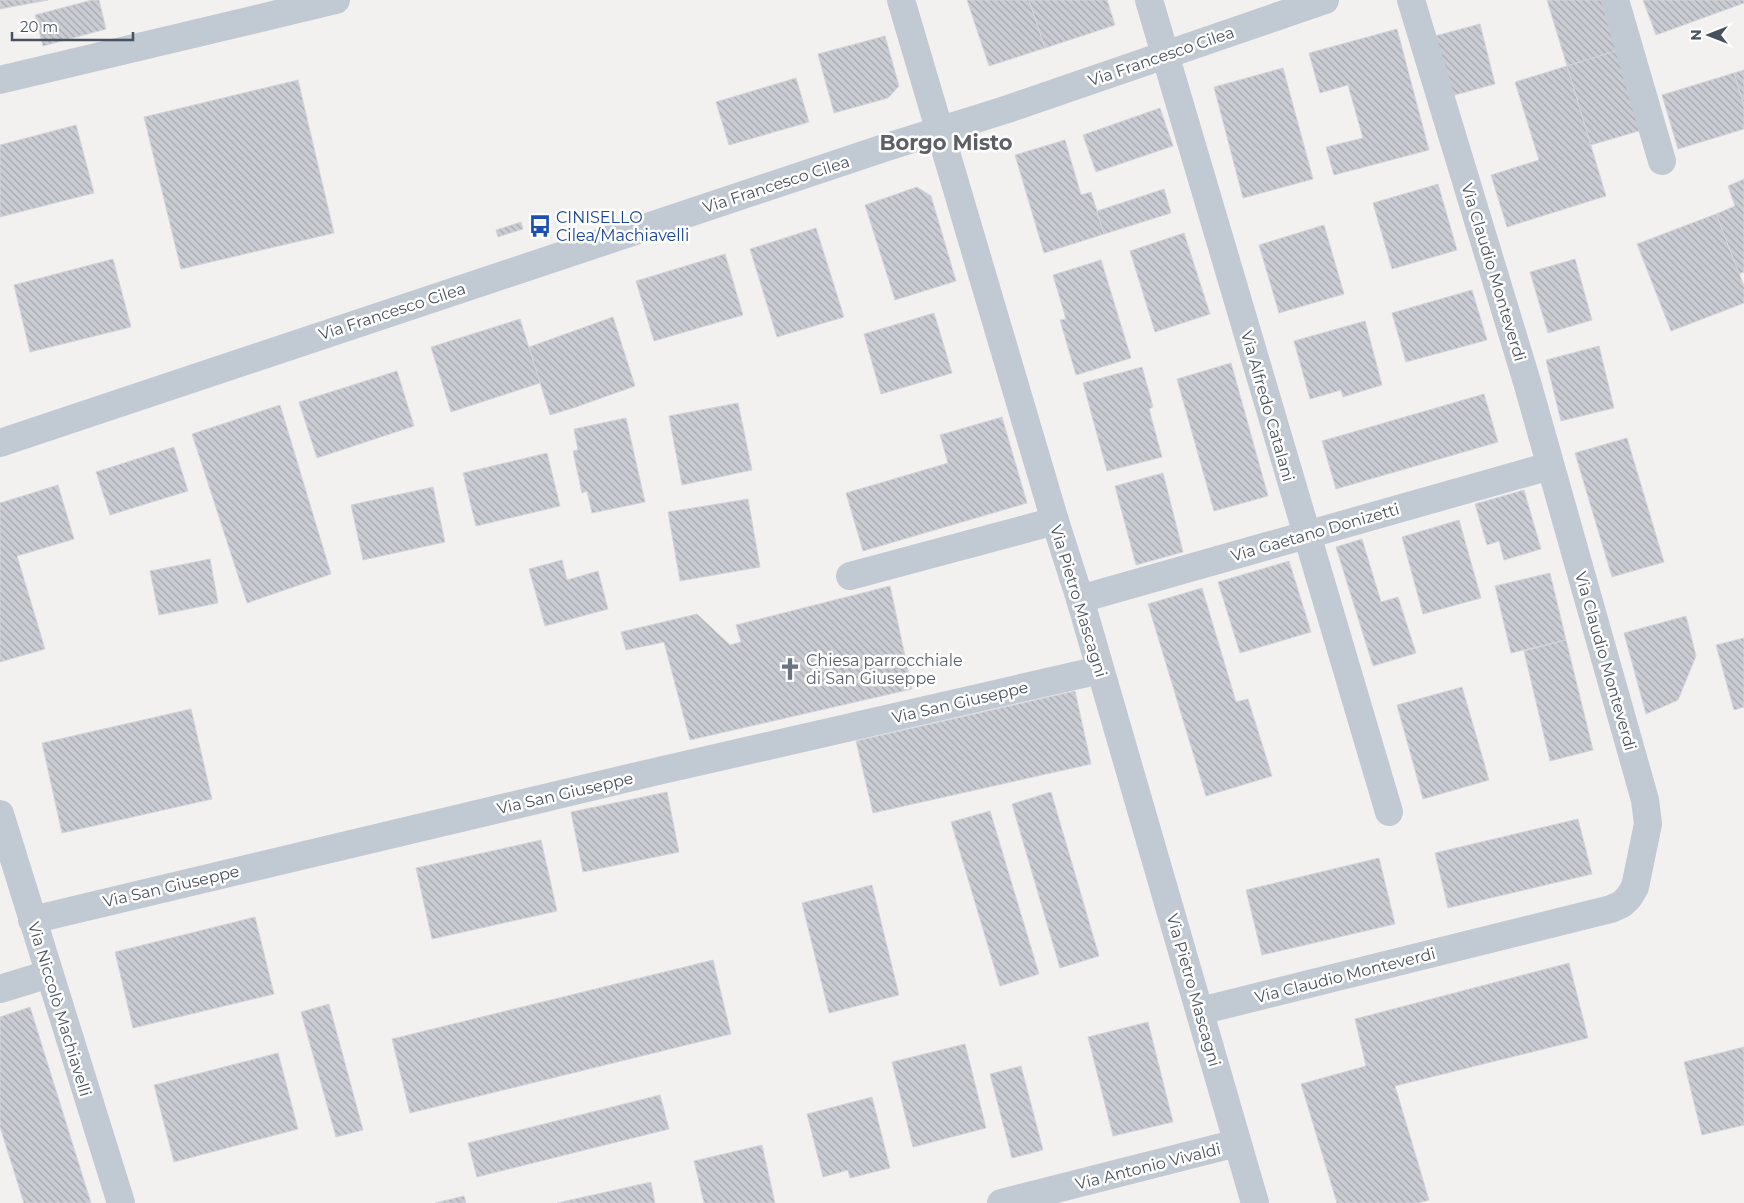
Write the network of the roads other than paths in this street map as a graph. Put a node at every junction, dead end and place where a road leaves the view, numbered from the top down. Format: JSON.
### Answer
{"nodes":[{"id":1,"x":336,"y":0,"type":"edge"},
{"id":2,"x":900,"y":0,"type":"edge"},
{"id":3,"x":1150,"y":0,"type":"edge"},
{"id":4,"x":1325,"y":0,"type":"edge"},
{"id":5,"x":1411,"y":0,"type":"edge"},
{"id":6,"x":1616,"y":0,"type":"edge"},
{"id":7,"x":1165,"y":55,"type":"junction"},
{"id":8,"x":0,"y":80,"type":"edge"},
{"id":9,"x":940,"y":131,"type":"junction"},
{"id":10,"x":1662,"y":161,"type":"dead end"},
{"id":11,"x":0,"y":442,"type":"edge"},
{"id":12,"x":1550,"y":466,"type":"junction"},
{"id":13,"x":1055,"y":522,"type":"junction"},
{"id":14,"x":1306,"y":534,"type":"junction"},
{"id":15,"x":850,"y":576,"type":"dead end"},
{"id":16,"x":1080,"y":599,"type":"junction"},
{"id":17,"x":1100,"y":670,"type":"junction"},
{"id":18,"x":1389,"y":812,"type":"dead end"},
{"id":19,"x":0,"y":814,"type":"edge"},
{"id":20,"x":32,"y":920,"type":"junction"},
{"id":21,"x":49,"y":974,"type":"junction"},
{"id":22,"x":0,"y":989,"type":"edge"},
{"id":23,"x":1200,"y":1011,"type":"junction"},
{"id":24,"x":1237,"y":1143,"type":"junction"},
{"id":25,"x":121,"y":1203,"type":"edge"},
{"id":26,"x":1001,"y":1203,"type":"edge"},
{"id":27,"x":1255,"y":1203,"type":"edge"}],
"edges":[{"from":1,"to":8,"type":"street"},
{"from":2,"to":9,"type":"street","name":"Via Pietro Mascagni"},
{"from":3,"to":7,"type":"street","name":"Via Alfredo Catalani"},
{"from":4,"to":7,"type":"street","name":"Via Francesco Cilea"},
{"from":5,"to":12,"type":"street","name":"Via Claudio Monteverdi"},
{"from":6,"to":10,"type":"street"},
{"from":7,"to":9,"type":"street","name":"Via Francesco Cilea"},
{"from":7,"to":14,"type":"street","name":"Via Alfredo Catalani"},
{"from":9,"to":11,"type":"street","name":"Via Francesco Cilea"},
{"from":9,"to":13,"type":"street","name":"Via Pietro Mascagni"},
{"from":12,"to":14,"type":"street","name":"Via Gaetano Donizetti"},
{"from":12,"to":23,"type":"street","name":"Via Claudio Monteverdi"},
{"from":13,"to":15,"type":"street"},
{"from":13,"to":16,"type":"street","name":"Via Pietro Mascagni"},
{"from":14,"to":16,"type":"street","name":"Via Gaetano Donizetti"},
{"from":14,"to":18,"type":"street","name":"Via Alfredo Catalani"},
{"from":16,"to":17,"type":"street","name":"Via Pietro Mascagni"},
{"from":17,"to":20,"type":"street","name":"Via San Giuseppe"},
{"from":17,"to":23,"type":"street","name":"Via Pietro Mascagni"},
{"from":19,"to":20,"type":"street","name":"Via Niccolò Machiavelli"},
{"from":20,"to":21,"type":"street","name":"Via Niccolò Machiavelli"},
{"from":21,"to":22,"type":"street"},
{"from":21,"to":25,"type":"street","name":"Via Niccolò Machiavelli"},
{"from":23,"to":24,"type":"street","name":"Via Pietro Mascagni"},
{"from":24,"to":26,"type":"street","name":"Via Antonio Vivaldi"},
{"from":24,"to":27,"type":"street","name":"Via Pietro Mascagni"}]}
